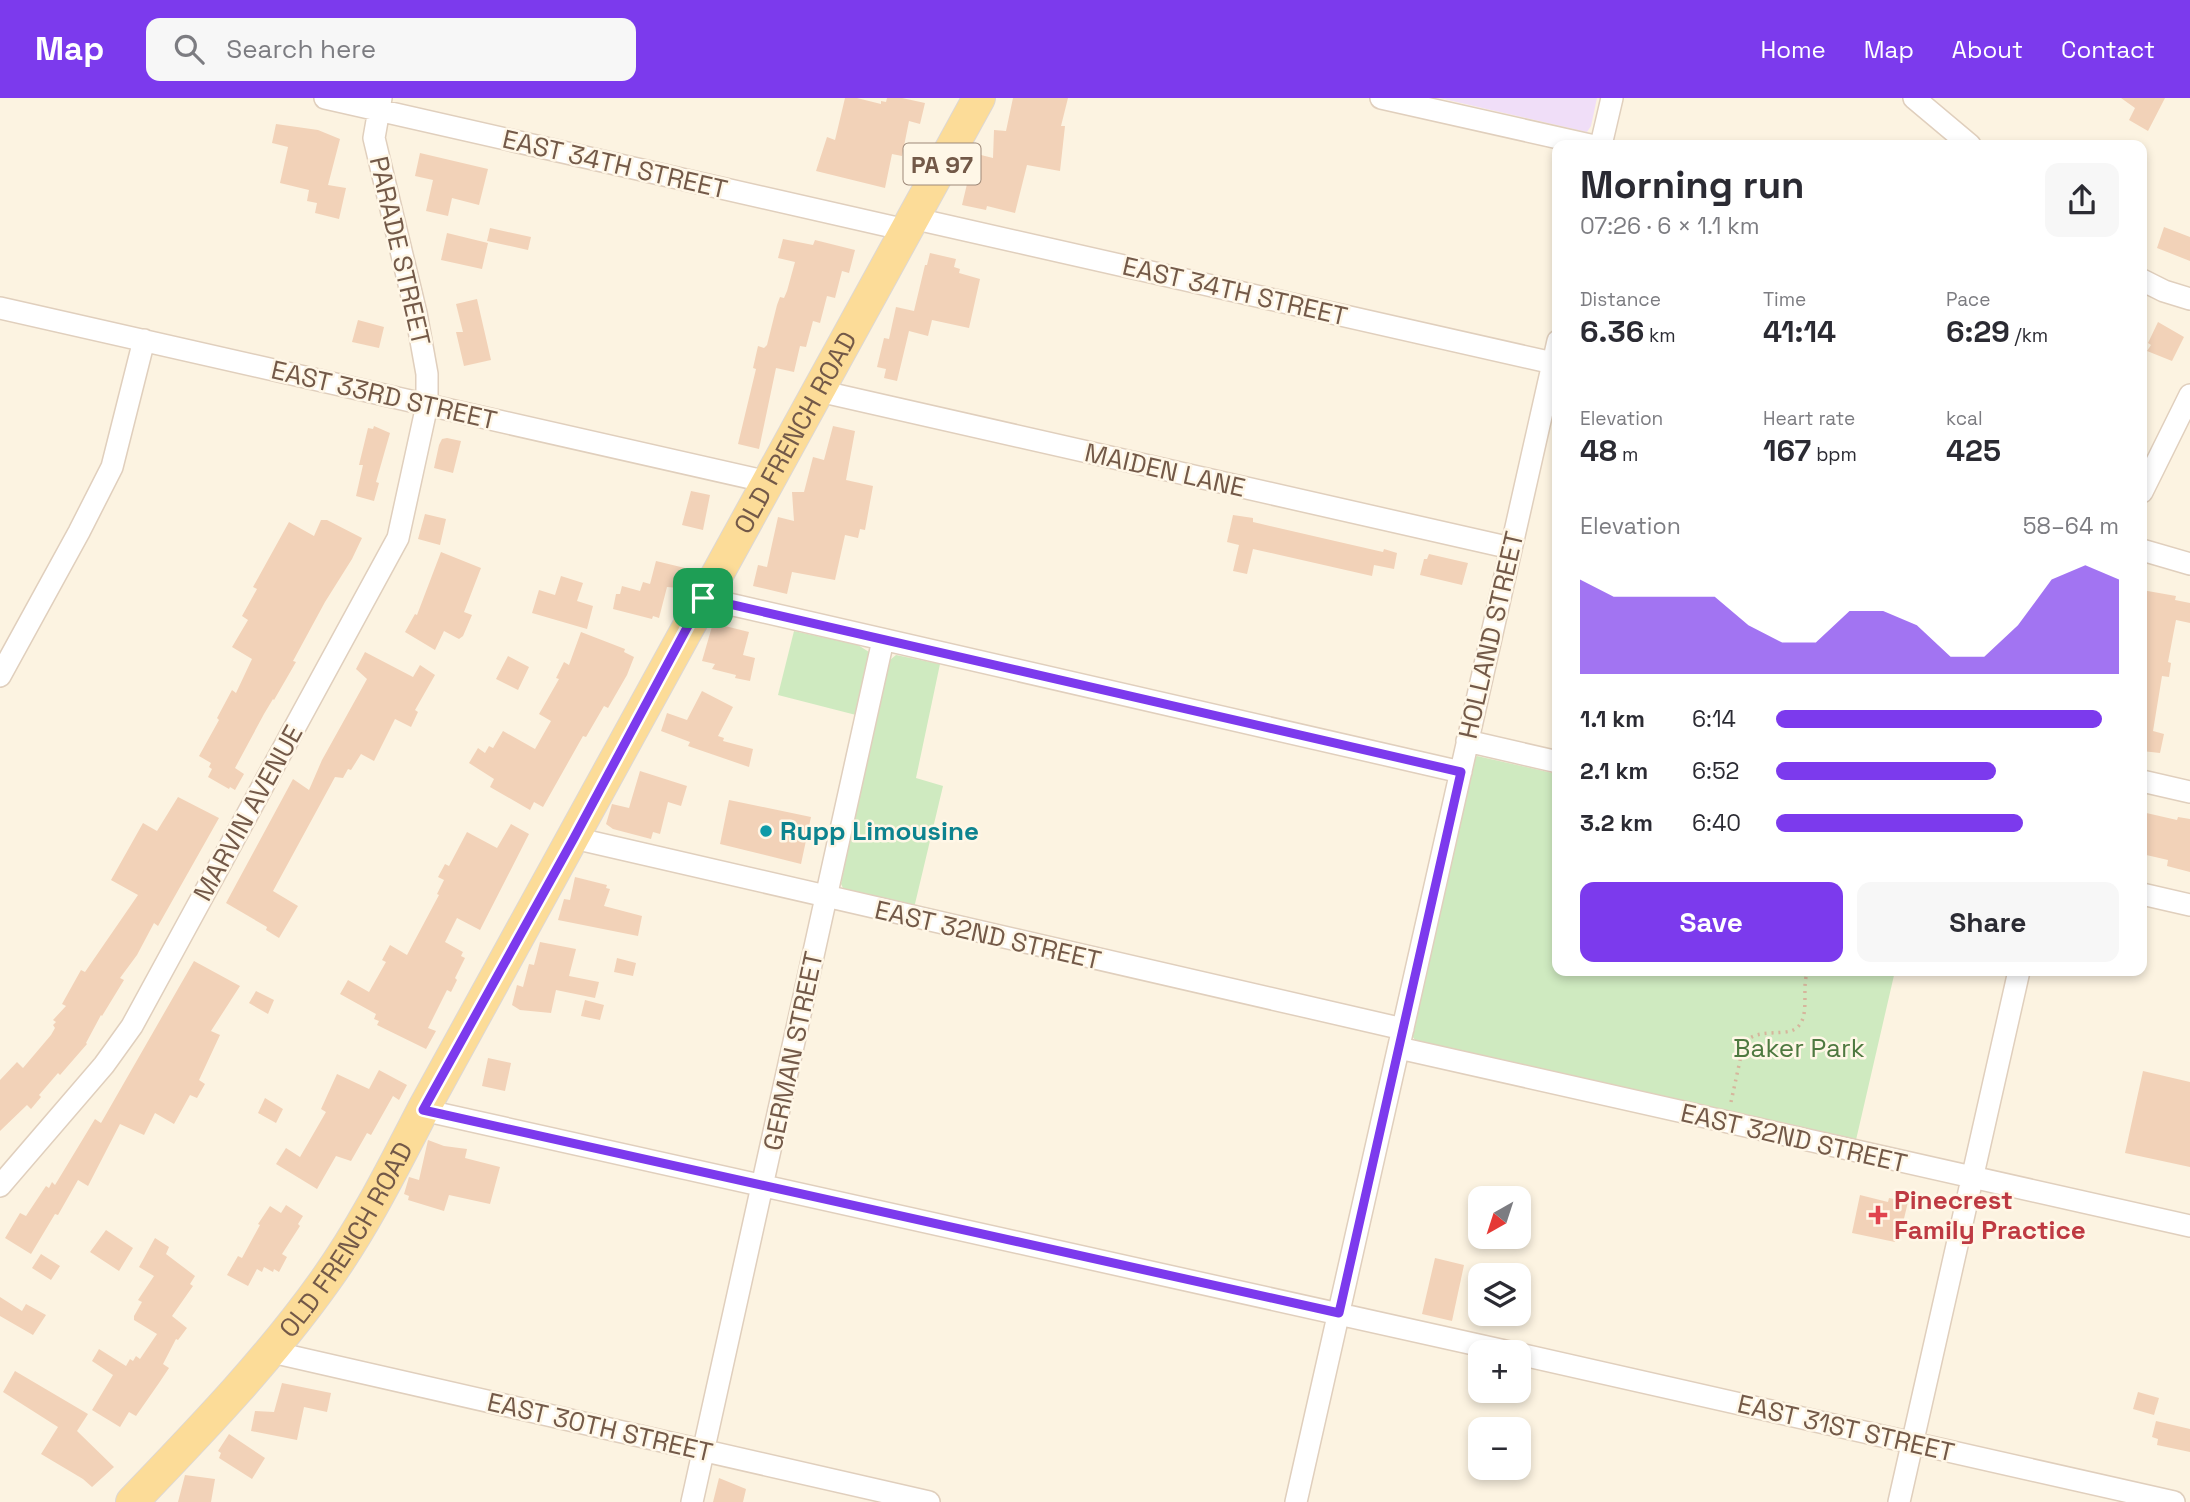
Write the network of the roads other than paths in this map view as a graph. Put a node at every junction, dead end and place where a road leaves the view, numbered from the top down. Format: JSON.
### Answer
{"nodes":[{"id":1,"x":325,"y":98,"type":"edge"},
{"id":2,"x":979,"y":98,"type":"edge"},
{"id":3,"x":1381,"y":98,"type":"edge"},
{"id":4,"x":1612,"y":98,"type":"edge"},
{"id":5,"x":1914,"y":98,"type":"edge"},
{"id":6,"x":380,"y":104,"type":"edge"},
{"id":7,"x":1599,"y":140,"type":"edge"},
{"id":8,"x":1964,"y":140,"type":"edge"},
{"id":9,"x":909,"y":224,"type":"junction"},
{"id":10,"x":2147,"y":282,"type":"edge"},
{"id":11,"x":2190,"y":299,"type":"edge"},
{"id":12,"x":0,"y":308,"type":"edge"},
{"id":13,"x":144,"y":340,"type":"junction"},
{"id":14,"x":1552,"y":364,"type":"edge"},
{"id":15,"x":1552,"y":377,"type":"edge"},
{"id":16,"x":819,"y":391,"type":"junction"},
{"id":17,"x":2190,"y":395,"type":"edge"},
{"id":18,"x":426,"y":405,"type":"junction"},
{"id":19,"x":768,"y":482,"type":"junction"},
{"id":20,"x":2147,"y":482,"type":"edge"},
{"id":21,"x":1511,"y":548,"type":"junction"},
{"id":22,"x":2147,"y":552,"type":"edge"},
{"id":23,"x":2190,"y":565,"type":"edge"},
{"id":24,"x":703,"y":598,"type":"junction"},
{"id":25,"x":883,"y":640,"type":"junction"},
{"id":26,"x":0,"y":676,"type":"edge"},
{"id":27,"x":1467,"y":741,"type":"junction"},
{"id":28,"x":1552,"y":761,"type":"edge"},
{"id":29,"x":1461,"y":772,"type":"junction"},
{"id":30,"x":2147,"y":782,"type":"edge"},
{"id":31,"x":2190,"y":792,"type":"edge"},
{"id":32,"x":574,"y":838,"type":"junction"},
{"id":33,"x":2147,"y":895,"type":"edge"},
{"id":34,"x":827,"y":898,"type":"junction"},
{"id":35,"x":2190,"y":905,"type":"edge"},
{"id":36,"x":2018,"y":976,"type":"edge"},
{"id":37,"x":1401,"y":1038,"type":"junction"},
{"id":38,"x":423,"y":1110,"type":"junction"},
{"id":39,"x":1973,"y":1178,"type":"junction"},
{"id":40,"x":763,"y":1184,"type":"junction"},
{"id":41,"x":0,"y":1186,"type":"edge"},
{"id":42,"x":2190,"y":1226,"type":"edge"},
{"id":43,"x":1339,"y":1313,"type":"junction"},
{"id":44,"x":1468,"y":1342,"type":"edge"},
{"id":45,"x":272,"y":1352,"type":"junction"},
{"id":46,"x":1531,"y":1356,"type":"edge"},
{"id":47,"x":1913,"y":1443,"type":"junction"},
{"id":48,"x":704,"y":1451,"type":"junction"},
{"id":49,"x":132,"y":1502,"type":"edge"},
{"id":50,"x":692,"y":1502,"type":"edge"},
{"id":51,"x":929,"y":1502,"type":"edge"},
{"id":52,"x":1296,"y":1502,"type":"edge"},
{"id":53,"x":1899,"y":1502,"type":"edge"},
{"id":54,"x":2174,"y":1502,"type":"edge"}],
"edges":[{"from":1,"to":6,"type":"street","name":"EAST 34TH STREET"},
{"from":2,"to":9,"type":"main road","name":"OLD FRENCH ROAD","number":"PA 97"},
{"from":3,"to":7,"type":"street"},
{"from":4,"to":7,"type":"street"},
{"from":5,"to":8,"type":"street"},
{"from":6,"to":9,"type":"street","name":"EAST 34TH STREET"},
{"from":6,"to":18,"type":"street","name":"PARADE STREET"},
{"from":9,"to":14,"type":"street","name":"EAST 34TH STREET"},
{"from":9,"to":16,"type":"main road","name":"OLD FRENCH ROAD","number":"PA 97"},
{"from":10,"to":11,"type":"street"},
{"from":12,"to":13,"type":"street","name":"EAST 33RD STREET"},
{"from":13,"to":18,"type":"street","name":"EAST 33RD STREET"},
{"from":13,"to":26,"type":"street"},
{"from":15,"to":21,"type":"street","name":"HOLLAND STREET"},
{"from":16,"to":19,"type":"main road","name":"OLD FRENCH ROAD","number":"PA 97"},
{"from":16,"to":21,"type":"street","name":"MAIDEN LANE"},
{"from":17,"to":20,"type":"street"},
{"from":18,"to":19,"type":"street","name":"EAST 33RD STREET"},
{"from":18,"to":41,"type":"street","name":"MARVIN AVENUE"},
{"from":19,"to":24,"type":"main road","name":"OLD FRENCH ROAD","number":"PA 97"},
{"from":21,"to":27,"type":"street","name":"HOLLAND STREET"},
{"from":22,"to":23,"type":"street"},
{"from":24,"to":25,"type":"street"},
{"from":24,"to":32,"type":"main road","name":"OLD FRENCH ROAD","number":"PA 97"},
{"from":25,"to":29,"type":"street"},
{"from":25,"to":34,"type":"street","name":"GERMAN STREET"},
{"from":27,"to":28,"type":"street"},
{"from":27,"to":29,"type":"street","name":"HOLLAND STREET"},
{"from":29,"to":37,"type":"street","name":"HOLLAND STREET"},
{"from":30,"to":31,"type":"street"},
{"from":32,"to":34,"type":"street","name":"EAST 32ND STREET"},
{"from":32,"to":38,"type":"main road","name":"OLD FRENCH ROAD","number":"PA 97"},
{"from":33,"to":35,"type":"street"},
{"from":34,"to":37,"type":"street","name":"EAST 32ND STREET"},
{"from":34,"to":40,"type":"street","name":"GERMAN STREET"},
{"from":36,"to":39,"type":"street"},
{"from":37,"to":39,"type":"street","name":"EAST 32ND STREET"},
{"from":37,"to":43,"type":"street","name":"HOLLAND STREET"},
{"from":38,"to":40,"type":"street","name":"EAST 31ST STREET"},
{"from":38,"to":45,"type":"main road","name":"OLD FRENCH ROAD","number":"PA 97"},
{"from":39,"to":42,"type":"street","name":"EAST 32ND STREET"},
{"from":39,"to":47,"type":"street"},
{"from":40,"to":43,"type":"street","name":"EAST 31ST STREET"},
{"from":40,"to":48,"type":"street","name":"GERMAN STREET"},
{"from":43,"to":44,"type":"street","name":"EAST 31ST STREET"},
{"from":43,"to":52,"type":"street","name":"HOLLAND STREET"},
{"from":45,"to":48,"type":"street","name":"EAST 30TH STREET"},
{"from":45,"to":49,"type":"main road","name":"OLD FRENCH ROAD","number":"PA 97"},
{"from":46,"to":47,"type":"street","name":"EAST 31ST STREET"},
{"from":47,"to":53,"type":"street"},
{"from":47,"to":54,"type":"street","name":"EAST 31ST STREET"},
{"from":48,"to":50,"type":"street","name":"GERMAN STREET"},
{"from":48,"to":51,"type":"street","name":"EAST 30TH STREET"}]}
